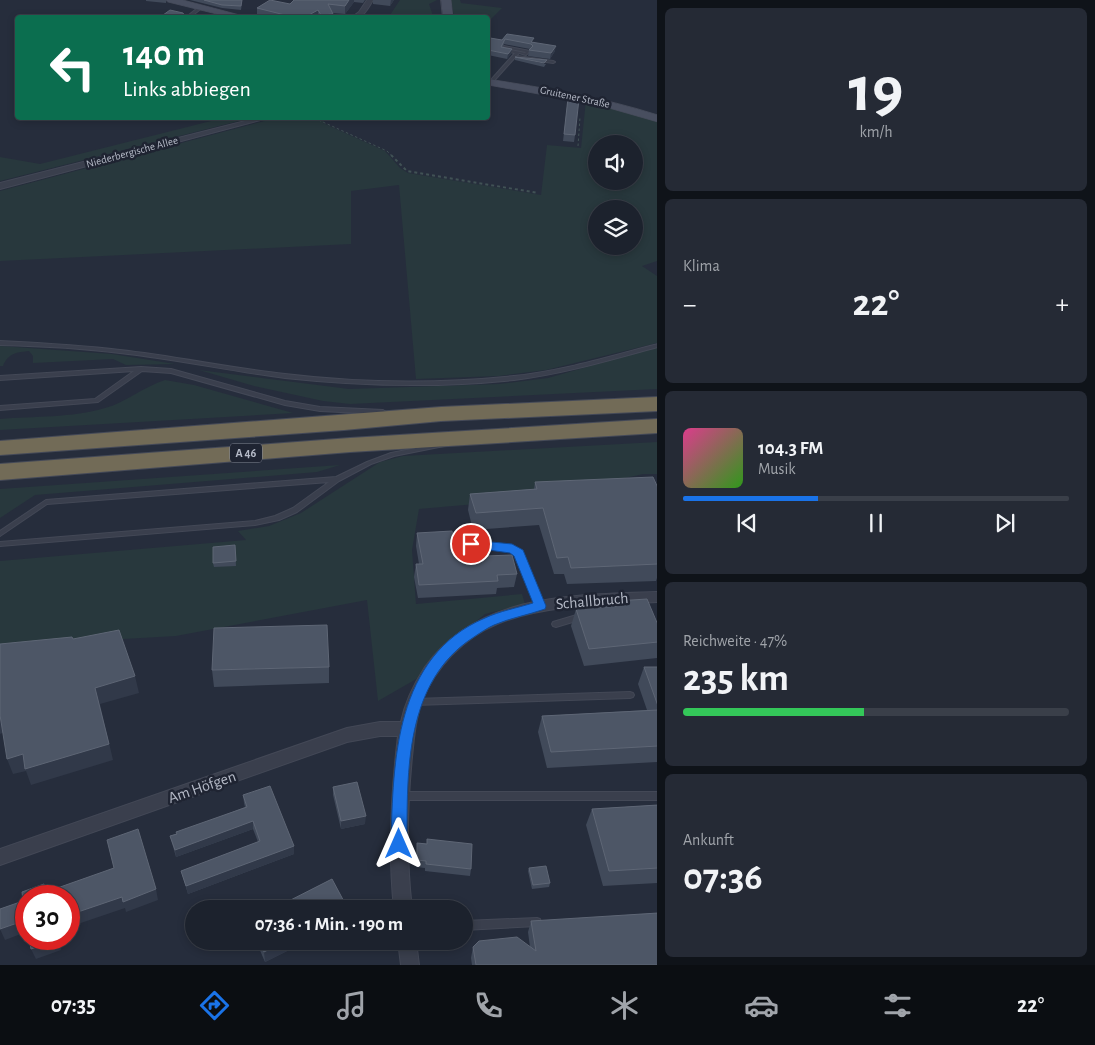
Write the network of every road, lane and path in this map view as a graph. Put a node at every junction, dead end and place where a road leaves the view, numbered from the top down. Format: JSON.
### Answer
{"nodes":[{"id":1,"x":171,"y":0,"type":"edge"},
{"id":2,"x":370,"y":0,"type":"edge"},
{"id":3,"x":446,"y":0,"type":"edge"},
{"id":4,"x":200,"y":8,"type":"junction"},
{"id":5,"x":190,"y":15,"type":"edge"},
{"id":6,"x":232,"y":15,"type":"edge"},
{"id":7,"x":358,"y":15,"type":"edge"},
{"id":8,"x":448,"y":15,"type":"edge"},
{"id":9,"x":516,"y":54,"type":"junction"},
{"id":10,"x":553,"y":62,"type":"dead end"},
{"id":11,"x":490,"y":81,"type":"edge"},
{"id":12,"x":490,"y":82,"type":"edge"},
{"id":13,"x":580,"y":117,"type":"edge"},
{"id":14,"x":657,"y":119,"type":"edge"},
{"id":15,"x":256,"y":120,"type":"edge"},
{"id":16,"x":319,"y":120,"type":"edge"},
{"id":17,"x":578,"y":146,"type":"dead end"},
{"id":18,"x":0,"y":186,"type":"edge"},
{"id":19,"x":538,"y":193,"type":"dead end"},
{"id":20,"x":0,"y":342,"type":"edge"},
{"id":21,"x":657,"y":345,"type":"edge"},
{"id":22,"x":141,"y":369,"type":"junction"},
{"id":23,"x":0,"y":378,"type":"edge"},
{"id":24,"x":657,"y":404,"type":"edge"},
{"id":25,"x":0,"y":408,"type":"edge"},
{"id":26,"x":441,"y":414,"type":"junction"},
{"id":27,"x":657,"y":426,"type":"edge"},
{"id":28,"x":492,"y":435,"type":"junction"},
{"id":29,"x":0,"y":448,"type":"edge"},
{"id":30,"x":0,"y":472,"type":"edge"},
{"id":31,"x":337,"y":479,"type":"junction"},
{"id":32,"x":0,"y":534,"type":"edge"},
{"id":33,"x":0,"y":544,"type":"edge"},
{"id":34,"x":471,"y":544,"type":"dead end"},
{"id":35,"x":657,"y":597,"type":"edge"},
{"id":36,"x":580,"y":601,"type":"junction"},
{"id":37,"x":540,"y":606,"type":"junction"},
{"id":38,"x":556,"y":624,"type":"dead end"},
{"id":39,"x":630,"y":695,"type":"dead end"},
{"id":40,"x":414,"y":702,"type":"junction"},
{"id":41,"x":407,"y":729,"type":"junction"},
{"id":42,"x":400,"y":796,"type":"junction"},
{"id":43,"x":657,"y":796,"type":"edge"},
{"id":44,"x":0,"y":857,"type":"edge"},
{"id":45,"x":402,"y":900,"type":"edge"},
{"id":46,"x":551,"y":921,"type":"edge"},
{"id":47,"x":473,"y":925,"type":"edge"},
{"id":48,"x":408,"y":950,"type":"edge"},
{"id":49,"x":410,"y":965,"type":"edge"}],
"edges":[{"from":1,"to":4,"type":"main road"},
{"from":2,"to":7,"type":"street"},
{"from":3,"to":8,"type":"main road"},
{"from":4,"to":5,"type":"lane"},
{"from":4,"to":6,"type":"main road"},
{"from":9,"to":9,"type":"lane"},
{"from":9,"to":10,"type":"lane"},
{"from":9,"to":11,"type":"lane","name":"Gruitener Straße"},
{"from":12,"to":14,"type":"main road","name":"Gruitener Straße"},
{"from":13,"to":17,"type":"path"},
{"from":15,"to":18,"type":"street","name":"Niederbergische Allee"},
{"from":16,"to":19,"type":"path"},
{"from":20,"to":21,"type":"lane"},
{"from":22,"to":23,"type":"lane"},
{"from":22,"to":25,"type":"lane"},
{"from":22,"to":26,"type":"lane"},
{"from":24,"to":26,"type":"highway","number":"A 46"},
{"from":26,"to":29,"type":"highway","number":"A 46"},
{"from":27,"to":28,"type":"highway","number":"A 46"},
{"from":28,"to":30,"type":"highway","number":"A 46"},
{"from":28,"to":31,"type":"lane"},
{"from":31,"to":32,"type":"lane"},
{"from":31,"to":33,"type":"lane"},
{"from":34,"to":37,"type":"lane"},
{"from":35,"to":36,"type":"street","name":"Schallbruch"},
{"from":36,"to":37,"type":"street","name":"Schallbruch"},
{"from":36,"to":38,"type":"lane"},
{"from":37,"to":40,"type":"street","name":"Schallbruch"},
{"from":39,"to":40,"type":"lane"},
{"from":40,"to":41,"type":"street","name":"Schallbruch"},
{"from":41,"to":42,"type":"street","name":"Schallbruch"},
{"from":41,"to":44,"type":"street","name":"Am Höfgen"},
{"from":42,"to":43,"type":"lane"},
{"from":42,"to":45,"type":"street","name":"Schallbruch"},
{"from":46,"to":47,"type":"lane"},
{"from":48,"to":49,"type":"street"}]}
